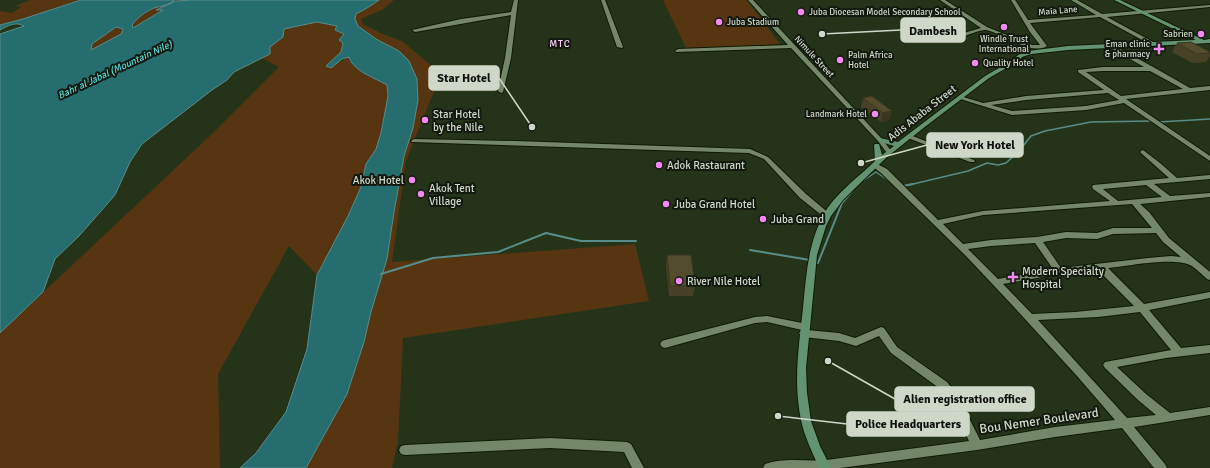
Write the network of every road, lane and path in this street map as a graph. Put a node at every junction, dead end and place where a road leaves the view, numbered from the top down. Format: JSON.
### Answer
{"nodes":[{"id":1,"x":516,"y":0,"type":"edge"},
{"id":2,"x":603,"y":0,"type":"edge"},
{"id":3,"x":750,"y":0,"type":"edge"},
{"id":4,"x":942,"y":0,"type":"edge"},
{"id":5,"x":1013,"y":0,"type":"edge"},
{"id":6,"x":1073,"y":0,"type":"edge"},
{"id":7,"x":1116,"y":0,"type":"edge"},
{"id":8,"x":1210,"y":6,"type":"edge"},
{"id":9,"x":514,"y":12,"type":"junction"},
{"id":10,"x":1142,"y":12,"type":"junction"},
{"id":11,"x":1104,"y":16,"type":"junction"},
{"id":12,"x":1027,"y":22,"type":"junction"},
{"id":13,"x":985,"y":28,"type":"junction"},
{"id":14,"x":415,"y":30,"type":"dead end"},
{"id":15,"x":952,"y":38,"type":"dead end"},
{"id":16,"x":1207,"y":41,"type":"edge"},
{"id":17,"x":1184,"y":42,"type":"junction"},
{"id":18,"x":1153,"y":44,"type":"junction"},
{"id":19,"x":792,"y":46,"type":"junction"},
{"id":20,"x":1111,"y":46,"type":"junction"},
{"id":21,"x":620,"y":47,"type":"dead end"},
{"id":22,"x":1044,"y":48,"type":"junction"},
{"id":23,"x":1197,"y":49,"type":"edge"},
{"id":24,"x":678,"y":51,"type":"dead end"},
{"id":25,"x":1154,"y":69,"type":"junction"},
{"id":26,"x":1210,"y":88,"type":"edge"},
{"id":27,"x":501,"y":91,"type":"dead end"},
{"id":28,"x":1190,"y":91,"type":"junction"},
{"id":29,"x":1109,"y":92,"type":"junction"},
{"id":30,"x":1046,"y":97,"type":"junction"},
{"id":31,"x":960,"y":98,"type":"junction"},
{"id":32,"x":1123,"y":100,"type":"junction"},
{"id":33,"x":983,"y":104,"type":"junction"},
{"id":34,"x":1062,"y":110,"type":"junction"},
{"id":35,"x":910,"y":137,"type":"junction"},
{"id":36,"x":414,"y":142,"type":"dead end"},
{"id":37,"x":879,"y":142,"type":"junction"},
{"id":38,"x":898,"y":145,"type":"junction"},
{"id":39,"x":1143,"y":152,"type":"dead end"},
{"id":40,"x":887,"y":154,"type":"junction"},
{"id":41,"x":1210,"y":159,"type":"edge"},
{"id":42,"x":972,"y":161,"type":"dead end"},
{"id":43,"x":877,"y":163,"type":"junction"},
{"id":44,"x":1210,"y":177,"type":"edge"},
{"id":45,"x":1175,"y":180,"type":"junction"},
{"id":46,"x":1148,"y":183,"type":"junction"},
{"id":47,"x":1210,"y":195,"type":"edge"},
{"id":48,"x":1169,"y":199,"type":"junction"},
{"id":49,"x":1114,"y":202,"type":"junction"},
{"id":50,"x":1134,"y":202,"type":"junction"},
{"id":51,"x":827,"y":215,"type":"junction"},
{"id":52,"x":937,"y":223,"type":"junction"},
{"id":53,"x":1158,"y":230,"type":"junction"},
{"id":54,"x":1037,"y":240,"type":"junction"},
{"id":55,"x":962,"y":247,"type":"junction"},
{"id":56,"x":1192,"y":263,"type":"junction"},
{"id":57,"x":1101,"y":267,"type":"junction"},
{"id":58,"x":1059,"y":271,"type":"junction"},
{"id":59,"x":1209,"y":276,"type":"edge"},
{"id":60,"x":996,"y":282,"type":"junction"},
{"id":61,"x":1210,"y":295,"type":"edge"},
{"id":62,"x":1141,"y":307,"type":"junction"},
{"id":63,"x":1030,"y":317,"type":"junction"},
{"id":64,"x":804,"y":330,"type":"junction"},
{"id":65,"x":665,"y":344,"type":"dead end"},
{"id":66,"x":1210,"y":349,"type":"edge"},
{"id":67,"x":1179,"y":353,"type":"junction"},
{"id":68,"x":1210,"y":411,"type":"edge"},
{"id":69,"x":1168,"y":418,"type":"junction"},
{"id":70,"x":1125,"y":423,"type":"junction"},
{"id":71,"x":977,"y":445,"type":"junction"},
{"id":72,"x":405,"y":450,"type":"dead end"},
{"id":73,"x":824,"y":467,"type":"edge"},
{"id":74,"x":638,"y":468,"type":"edge"},
{"id":75,"x":769,"y":468,"type":"edge"},
{"id":76,"x":1161,"y":468,"type":"edge"}],
"edges":[{"from":1,"to":9,"type":"street"},
{"from":2,"to":21,"type":"street"},
{"from":3,"to":19,"type":"street","name":"Nimule Street"},
{"from":4,"to":13,"type":"street"},
{"from":5,"to":12,"type":"street"},
{"from":6,"to":11,"type":"street"},
{"from":7,"to":10,"type":"street"},
{"from":8,"to":10,"type":"street","name":"Maia Lane"},
{"from":9,"to":14,"type":"street"},
{"from":9,"to":27,"type":"street"},
{"from":10,"to":11,"type":"street","name":"Maia Lane"},
{"from":10,"to":16,"type":"street"},
{"from":11,"to":12,"type":"street","name":"Maia Lane"},
{"from":11,"to":18,"type":"street"},
{"from":12,"to":22,"type":"street"},
{"from":13,"to":15,"type":"street"},
{"from":13,"to":22,"type":"street"},
{"from":16,"to":17,"type":"street","name":"Adis Ababa Street"},
{"from":17,"to":18,"type":"street","name":"Adis Ababa Street"},
{"from":17,"to":23,"type":"street"},
{"from":18,"to":20,"type":"street","name":"Adis Ababa Street"},
{"from":19,"to":24,"type":"street"},
{"from":19,"to":37,"type":"street","name":"Nimule Street"},
{"from":20,"to":22,"type":"street","name":"Adis Ababa Street"},
{"from":20,"to":25,"type":"street"},
{"from":22,"to":31,"type":"street","name":"Adis Ababa Street"},
{"from":25,"to":28,"type":"street"},
{"from":25,"to":29,"type":"street"},
{"from":26,"to":28,"type":"street"},
{"from":28,"to":32,"type":"street"},
{"from":29,"to":30,"type":"street"},
{"from":29,"to":32,"type":"street"},
{"from":30,"to":33,"type":"street"},
{"from":30,"to":34,"type":"street"},
{"from":31,"to":33,"type":"street"},
{"from":31,"to":35,"type":"street","name":"Adis Ababa Street"},
{"from":32,"to":34,"type":"street"},
{"from":32,"to":41,"type":"street"},
{"from":33,"to":34,"type":"street"},
{"from":35,"to":38,"type":"street","name":"Adis Ababa Street"},
{"from":35,"to":42,"type":"street"},
{"from":36,"to":51,"type":"street"},
{"from":37,"to":38,"type":"street"},
{"from":37,"to":40,"type":"street","name":"Nimule Street"},
{"from":37,"to":43,"type":"street"},
{"from":38,"to":40,"type":"street","name":"Adis Ababa Street"},
{"from":39,"to":45,"type":"street"},
{"from":40,"to":43,"type":"street","name":"Adis Ababa Street"},
{"from":43,"to":51,"type":"street","name":"Adis Ababa Street"},
{"from":43,"to":52,"type":"street"},
{"from":44,"to":45,"type":"street"},
{"from":45,"to":46,"type":"street"},
{"from":46,"to":48,"type":"street"},
{"from":46,"to":49,"type":"street"},
{"from":47,"to":48,"type":"street"},
{"from":48,"to":50,"type":"street"},
{"from":49,"to":50,"type":"street"},
{"from":49,"to":52,"type":"street"},
{"from":50,"to":53,"type":"street"},
{"from":51,"to":64,"type":"street","name":"Adis Ababa Street"},
{"from":52,"to":55,"type":"street"},
{"from":53,"to":54,"type":"street"},
{"from":53,"to":56,"type":"street"},
{"from":54,"to":55,"type":"street"},
{"from":54,"to":58,"type":"street"},
{"from":55,"to":60,"type":"street"},
{"from":56,"to":57,"type":"street"},
{"from":56,"to":59,"type":"street"},
{"from":57,"to":58,"type":"street"},
{"from":57,"to":62,"type":"street"},
{"from":58,"to":60,"type":"street"},
{"from":60,"to":63,"type":"street"},
{"from":61,"to":62,"type":"street"},
{"from":62,"to":63,"type":"street"},
{"from":62,"to":67,"type":"street"},
{"from":63,"to":70,"type":"street"},
{"from":64,"to":65,"type":"street"},
{"from":64,"to":71,"type":"street"},
{"from":64,"to":73,"type":"street","name":"Adis Ababa Street"},
{"from":66,"to":67,"type":"street"},
{"from":67,"to":69,"type":"street"},
{"from":68,"to":69,"type":"street","name":"Bou Nemer Boulevard"},
{"from":69,"to":70,"type":"street","name":"Bou Nemer Boulevard"},
{"from":70,"to":71,"type":"street","name":"Bou Nemer Boulevard"},
{"from":70,"to":76,"type":"street"},
{"from":71,"to":73,"type":"street","name":"Bou Nemer Boulevard"},
{"from":72,"to":74,"type":"street"},
{"from":73,"to":75,"type":"street","name":"Bou Nemer Boulevard"}]}
